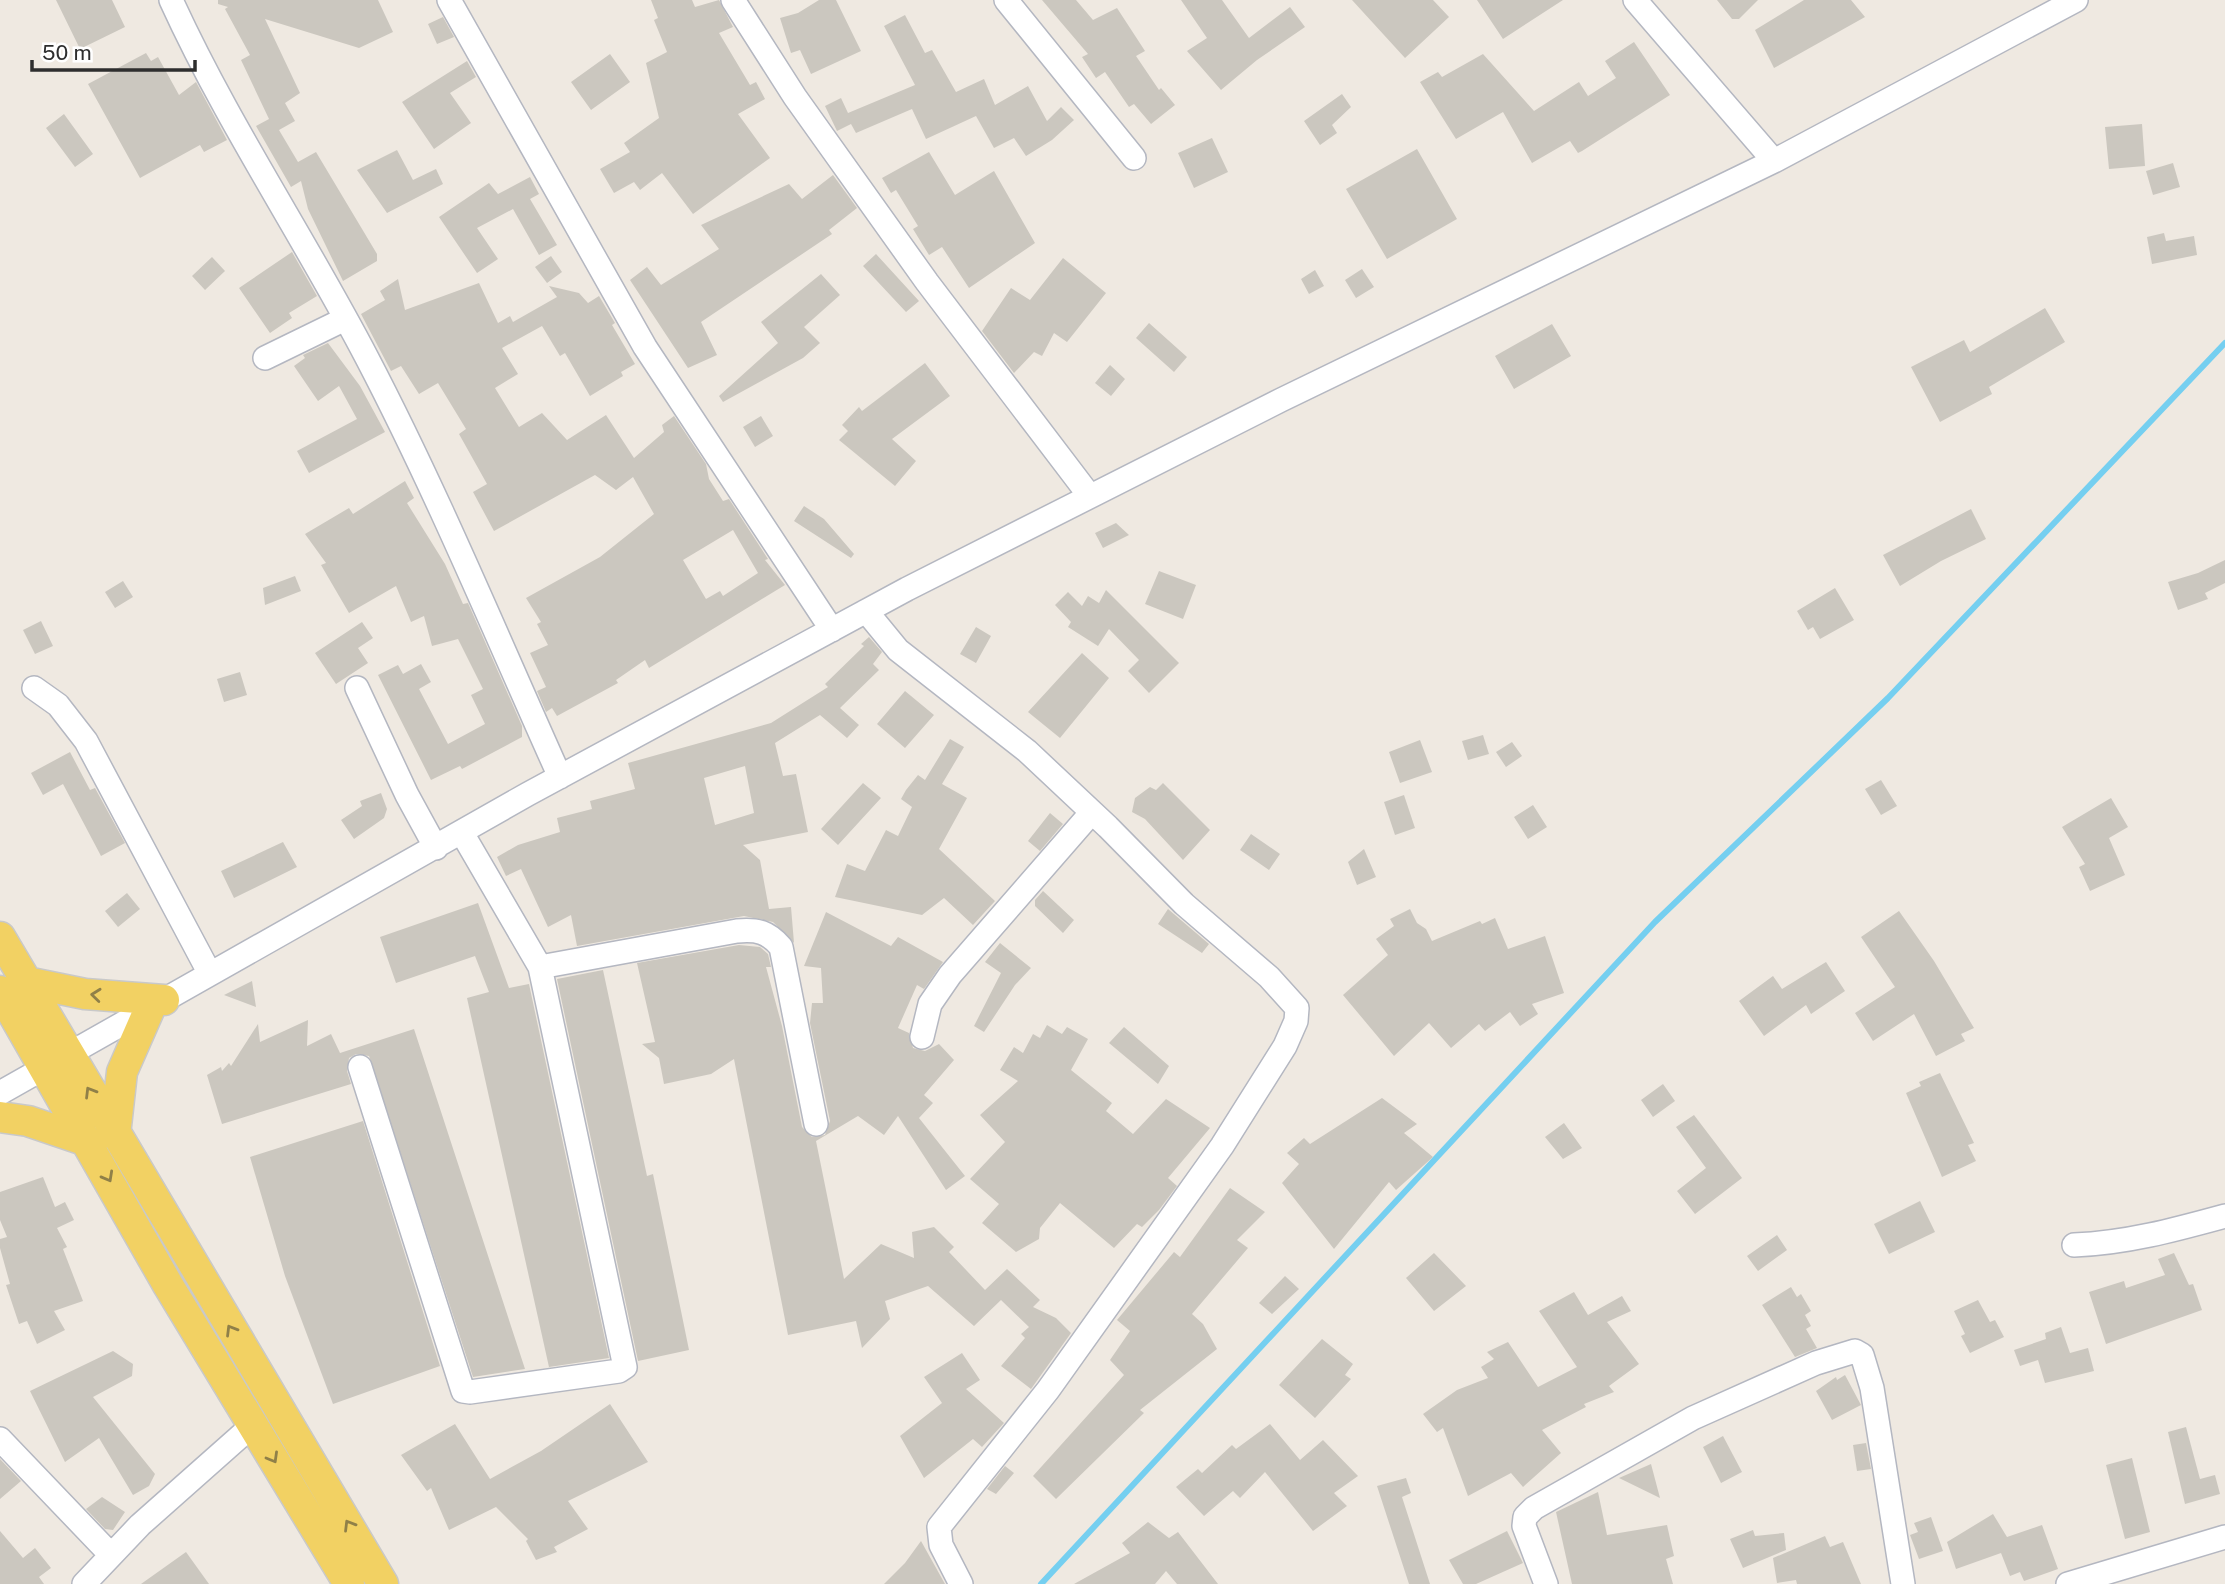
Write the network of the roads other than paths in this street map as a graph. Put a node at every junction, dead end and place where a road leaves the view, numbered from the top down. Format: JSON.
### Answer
{"nodes":[{"id":1,"x":171,"y":0,"type":"edge"},
{"id":2,"x":449,"y":0,"type":"edge"},
{"id":3,"x":733,"y":0,"type":"edge"},
{"id":4,"x":1006,"y":0,"type":"edge"},
{"id":5,"x":1635,"y":0,"type":"edge"},
{"id":6,"x":2076,"y":0,"type":"edge"},
{"id":7,"x":1134,"y":158,"type":"dead end"},
{"id":8,"x":1774,"y":161,"type":"junction"},
{"id":9,"x":345,"y":319,"type":"junction"},
{"id":10,"x":265,"y":358,"type":"dead end"},
{"id":11,"x":1089,"y":495,"type":"junction"},
{"id":12,"x":866,"y":611,"type":"junction"},
{"id":13,"x":832,"y":630,"type":"junction"},
{"id":14,"x":34,"y":688,"type":"dead end"},
{"id":15,"x":358,"y":688,"type":"dead end"},
{"id":16,"x":560,"y":777,"type":"junction"},
{"id":17,"x":1092,"y":812,"type":"junction"},
{"id":18,"x":462,"y":834,"type":"junction"},
{"id":19,"x":436,"y":848,"type":"junction"},
{"id":20,"x":0,"y":937,"type":"edge"},
{"id":21,"x":540,"y":967,"type":"junction"},
{"id":22,"x":210,"y":974,"type":"junction"},
{"id":23,"x":7,"y":994,"type":"edge"},
{"id":24,"x":157,"y":1004,"type":"junction"},
{"id":25,"x":922,"y":1038,"type":"dead end"},
{"id":26,"x":56,"y":1060,"type":"junction"},
{"id":27,"x":360,"y":1067,"type":"dead end"},
{"id":28,"x":0,"y":1093,"type":"edge"},
{"id":29,"x":0,"y":1117,"type":"edge"},
{"id":30,"x":816,"y":1124,"type":"dead end"},
{"id":31,"x":101,"y":1138,"type":"junction"},
{"id":32,"x":2225,"y":1216,"type":"edge"},
{"id":33,"x":2074,"y":1245,"type":"dead end"},
{"id":34,"x":254,"y":1423,"type":"junction"},
{"id":35,"x":0,"y":1439,"type":"edge"},
{"id":36,"x":2225,"y":1537,"type":"edge"},
{"id":37,"x":111,"y":1556,"type":"junction"},
{"id":38,"x":84,"y":1584,"type":"edge"},
{"id":39,"x":349,"y":1584,"type":"edge"},
{"id":40,"x":383,"y":1584,"type":"edge"},
{"id":41,"x":961,"y":1584,"type":"edge"},
{"id":42,"x":1546,"y":1584,"type":"edge"},
{"id":43,"x":1903,"y":1584,"type":"edge"},
{"id":44,"x":2068,"y":1584,"type":"edge"}],
"edges":[{"from":1,"to":9,"type":"street"},
{"from":2,"to":13,"type":"street"},
{"from":3,"to":11,"type":"street"},
{"from":4,"to":7,"type":"street"},
{"from":5,"to":8,"type":"street"},
{"from":6,"to":8,"type":"street"},
{"from":8,"to":11,"type":"street"},
{"from":9,"to":10,"type":"street"},
{"from":9,"to":16,"type":"street"},
{"from":11,"to":12,"type":"street"},
{"from":12,"to":13,"type":"street"},
{"from":12,"to":17,"type":"street"},
{"from":13,"to":16,"type":"street"},
{"from":14,"to":22,"type":"street"},
{"from":15,"to":19,"type":"street"},
{"from":16,"to":18,"type":"street"},
{"from":17,"to":25,"type":"street"},
{"from":17,"to":41,"type":"street"},
{"from":18,"to":19,"type":"street"},
{"from":18,"to":21,"type":"street"},
{"from":19,"to":22,"type":"street"},
{"from":20,"to":23,"type":"main road"},
{"from":21,"to":27,"type":"street"},
{"from":21,"to":30,"type":"street"},
{"from":22,"to":24,"type":"street"},
{"from":24,"to":23,"type":"main road","one_way":true},
{"from":23,"to":26,"type":"main road"},
{"from":24,"to":26,"type":"street"},
{"from":24,"to":31,"type":"main road"},
{"from":26,"to":28,"type":"street"},
{"from":26,"to":31,"type":"main road"},
{"from":29,"to":31,"type":"main road"},
{"from":31,"to":34,"type":"main road","one_way":true},
{"from":40,"to":31,"type":"main road","one_way":true},
{"from":32,"to":33,"type":"street"},
{"from":34,"to":37,"type":"street"},
{"from":34,"to":39,"type":"main road","one_way":true},
{"from":35,"to":37,"type":"street"},
{"from":36,"to":44,"type":"street"},
{"from":37,"to":38,"type":"street"},
{"from":42,"to":43,"type":"street"}]}
